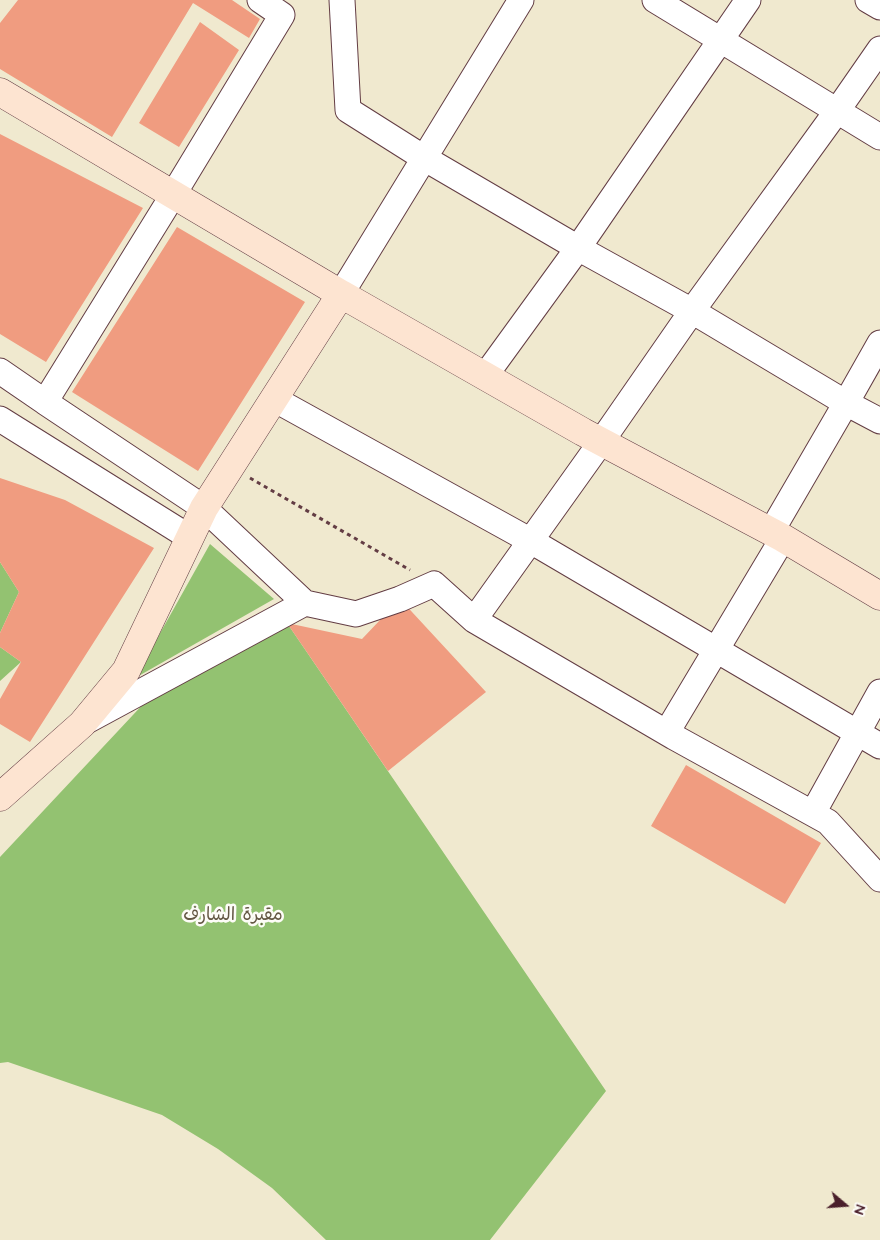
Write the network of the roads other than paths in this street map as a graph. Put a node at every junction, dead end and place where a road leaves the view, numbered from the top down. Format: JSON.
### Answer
{"nodes":[{"id":1,"x":260,"y":0,"type":"edge"},
{"id":2,"x":342,"y":0,"type":"edge"},
{"id":3,"x":521,"y":0,"type":"edge"},
{"id":4,"x":655,"y":0,"type":"edge"},
{"id":5,"x":748,"y":0,"type":"edge"},
{"id":6,"x":868,"y":0,"type":"edge"},
{"id":7,"x":880,"y":7,"type":"edge"},
{"id":8,"x":721,"y":40,"type":"junction"},
{"id":9,"x":880,"y":49,"type":"edge"},
{"id":10,"x":0,"y":92,"type":"edge"},
{"id":11,"x":837,"y":111,"type":"junction"},
{"id":12,"x":880,"y":137,"type":"edge"},
{"id":13,"x":424,"y":158,"type":"junction"},
{"id":14,"x":173,"y":194,"type":"junction"},
{"id":15,"x":578,"y":248,"type":"junction"},
{"id":16,"x":341,"y":294,"type":"junction"},
{"id":17,"x":692,"y":310,"type":"junction"},
{"id":18,"x":880,"y":343,"type":"edge"},
{"id":19,"x":0,"y":371,"type":"edge"},
{"id":20,"x":485,"y":376,"type":"junction"},
{"id":21,"x":274,"y":399,"type":"junction"},
{"id":22,"x":45,"y":402,"type":"junction"},
{"id":23,"x":846,"y":403,"type":"junction"},
{"id":24,"x":0,"y":420,"type":"edge"},
{"id":25,"x":880,"y":421,"type":"edge"},
{"id":26,"x":601,"y":442,"type":"junction"},
{"id":27,"x":204,"y":508,"type":"junction"},
{"id":28,"x":777,"y":535,"type":"junction"},
{"id":29,"x":190,"y":537,"type":"junction"},
{"id":30,"x":531,"y":541,"type":"junction"},
{"id":31,"x":880,"y":596,"type":"edge"},
{"id":32,"x":305,"y":603,"type":"junction"},
{"id":33,"x":474,"y":620,"type":"junction"},
{"id":34,"x":715,"y":649,"type":"junction"},
{"id":35,"x":880,"y":692,"type":"edge"},
{"id":36,"x":82,"y":724,"type":"junction"},
{"id":37,"x":667,"y":732,"type":"junction"},
{"id":38,"x":858,"y":733,"type":"junction"},
{"id":39,"x":880,"y":746,"type":"edge"},
{"id":40,"x":0,"y":781,"type":"edge"},
{"id":41,"x":0,"y":797,"type":"edge"},
{"id":42,"x":813,"y":813,"type":"junction"},
{"id":43,"x":880,"y":879,"type":"edge"}],
"edges":[{"from":1,"to":14,"type":"street"},
{"from":2,"to":13,"type":"street"},
{"from":3,"to":13,"type":"street"},
{"from":4,"to":8,"type":"street"},
{"from":5,"to":8,"type":"street"},
{"from":6,"to":7,"type":"street"},
{"from":8,"to":11,"type":"street"},
{"from":8,"to":15,"type":"street"},
{"from":9,"to":11,"type":"street"},
{"from":10,"to":14,"type":"street"},
{"from":11,"to":12,"type":"street"},
{"from":11,"to":17,"type":"street"},
{"from":13,"to":15,"type":"street"},
{"from":13,"to":16,"type":"street"},
{"from":14,"to":16,"type":"street"},
{"from":14,"to":22,"type":"street"},
{"from":15,"to":17,"type":"street"},
{"from":15,"to":20,"type":"street"},
{"from":16,"to":20,"type":"street"},
{"from":16,"to":21,"type":"street"},
{"from":17,"to":23,"type":"street"},
{"from":17,"to":26,"type":"street"},
{"from":18,"to":23,"type":"street"},
{"from":19,"to":22,"type":"street"},
{"from":20,"to":26,"type":"street"},
{"from":21,"to":27,"type":"street"},
{"from":21,"to":30,"type":"street"},
{"from":22,"to":27,"type":"street"},
{"from":23,"to":25,"type":"street"},
{"from":23,"to":28,"type":"street"},
{"from":24,"to":29,"type":"street"},
{"from":26,"to":28,"type":"street"},
{"from":26,"to":30,"type":"street"},
{"from":27,"to":29,"type":"street"},
{"from":27,"to":32,"type":"street"},
{"from":28,"to":31,"type":"street"},
{"from":28,"to":34,"type":"street"},
{"from":29,"to":36,"type":"street"},
{"from":30,"to":33,"type":"street"},
{"from":30,"to":34,"type":"street"},
{"from":32,"to":33,"type":"street"},
{"from":32,"to":36,"type":"street"},
{"from":33,"to":37,"type":"street"},
{"from":34,"to":37,"type":"street"},
{"from":34,"to":38,"type":"street"},
{"from":35,"to":38,"type":"street"},
{"from":36,"to":40,"type":"street"},
{"from":36,"to":41,"type":"street"},
{"from":37,"to":42,"type":"street"},
{"from":38,"to":39,"type":"street"},
{"from":38,"to":42,"type":"street"},
{"from":42,"to":43,"type":"street"}]}
